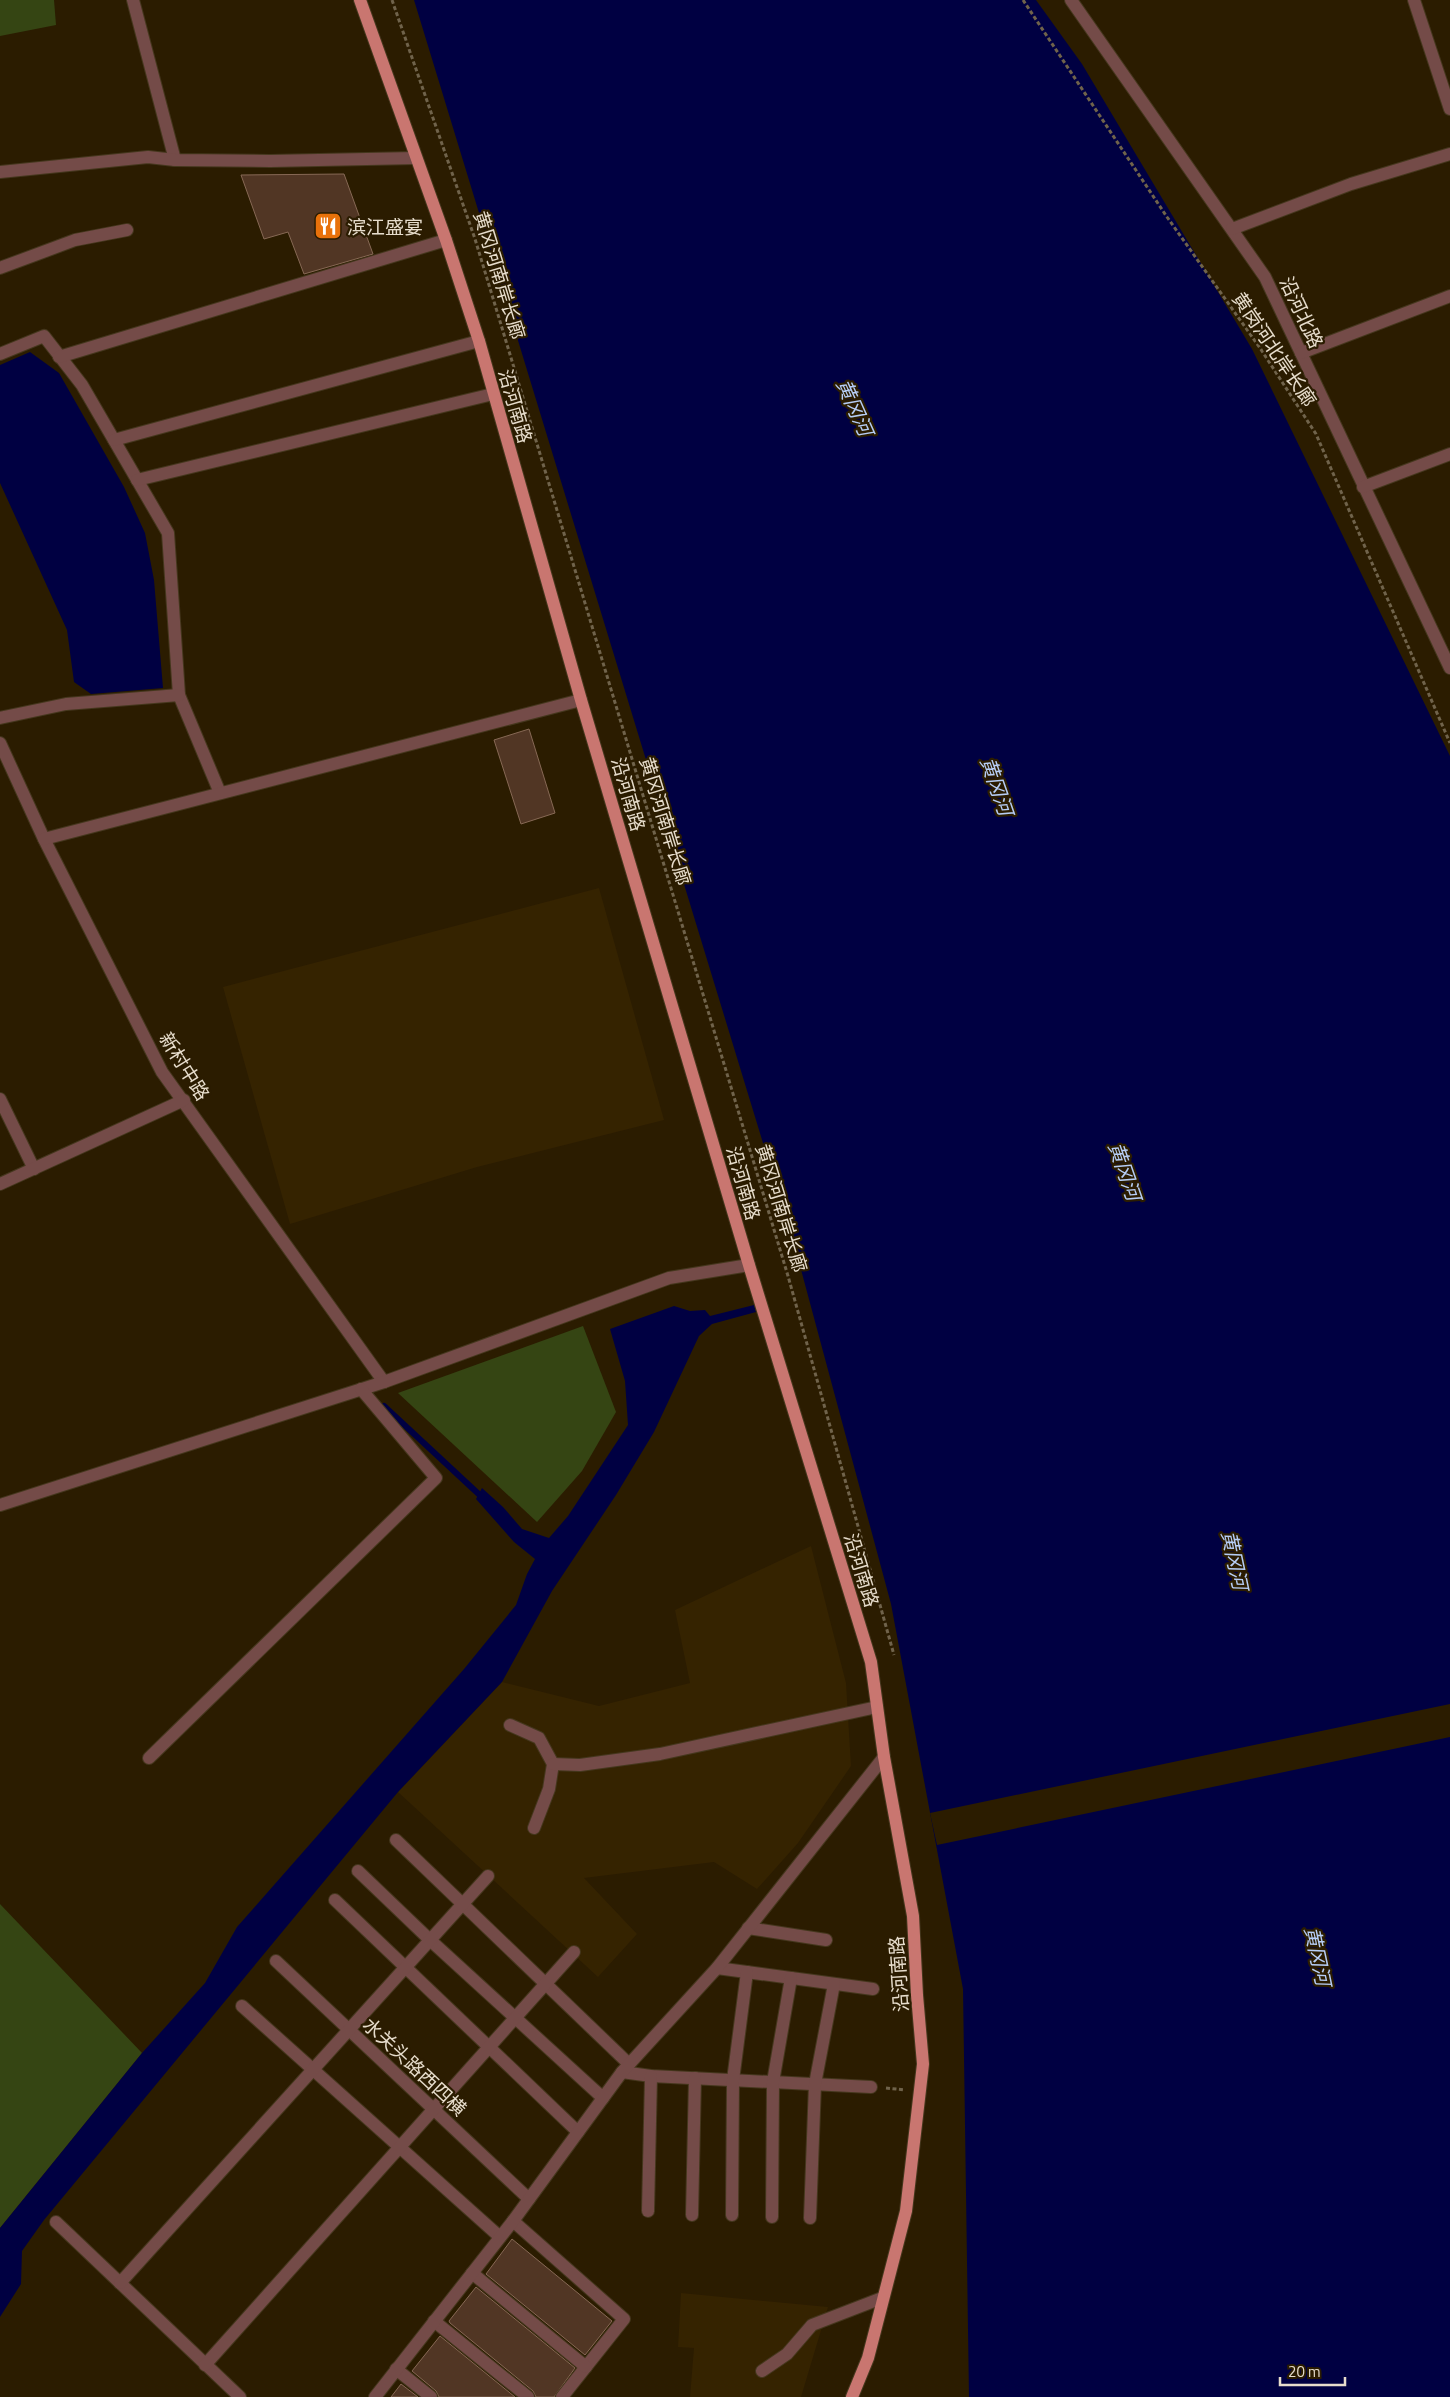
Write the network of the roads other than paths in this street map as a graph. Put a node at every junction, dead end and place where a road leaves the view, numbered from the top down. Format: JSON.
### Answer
{"nodes":[{"id":1,"x":134,"y":0,"type":"edge"},
{"id":2,"x":360,"y":0,"type":"edge"},
{"id":3,"x":1071,"y":0,"type":"edge"},
{"id":4,"x":1414,"y":0,"type":"edge"},
{"id":5,"x":1450,"y":109,"type":"edge"},
{"id":6,"x":1450,"y":154,"type":"edge"},
{"id":7,"x":416,"y":158,"type":"junction"},
{"id":8,"x":175,"y":160,"type":"junction"},
{"id":9,"x":0,"y":172,"type":"edge"},
{"id":10,"x":1232,"y":229,"type":"junction"},
{"id":11,"x":127,"y":230,"type":"dead end"},
{"id":12,"x":446,"y":240,"type":"junction"},
{"id":13,"x":0,"y":268,"type":"edge"},
{"id":14,"x":1450,"y":296,"type":"edge"},
{"id":15,"x":479,"y":341,"type":"junction"},
{"id":16,"x":1301,"y":353,"type":"junction"},
{"id":17,"x":0,"y":354,"type":"edge"},
{"id":18,"x":59,"y":356,"type":"junction"},
{"id":19,"x":493,"y":394,"type":"junction"},
{"id":20,"x":114,"y":440,"type":"junction"},
{"id":21,"x":1450,"y":454,"type":"edge"},
{"id":22,"x":137,"y":480,"type":"junction"},
{"id":23,"x":1363,"y":487,"type":"junction"},
{"id":24,"x":1450,"y":668,"type":"edge"},
{"id":25,"x":179,"y":695,"type":"junction"},
{"id":26,"x":581,"y":700,"type":"junction"},
{"id":27,"x":0,"y":718,"type":"edge"},
{"id":28,"x":0,"y":743,"type":"edge"},
{"id":29,"x":5,"y":768,"type":"edge"},
{"id":30,"x":220,"y":793,"type":"junction"},
{"id":31,"x":44,"y":839,"type":"junction"},
{"id":32,"x":0,"y":1099,"type":"edge"},
{"id":33,"x":184,"y":1100,"type":"junction"},
{"id":34,"x":34,"y":1169,"type":"junction"},
{"id":35,"x":0,"y":1184,"type":"edge"},
{"id":36,"x":749,"y":1265,"type":"junction"},
{"id":37,"x":384,"y":1382,"type":"junction"},
{"id":38,"x":360,"y":1389,"type":"junction"},
{"id":39,"x":0,"y":1505,"type":"edge"},
{"id":40,"x":877,"y":1707,"type":"junction"},
{"id":41,"x":510,"y":1725,"type":"dead end"},
{"id":42,"x":884,"y":1757,"type":"junction"},
{"id":43,"x":149,"y":1758,"type":"dead end"},
{"id":44,"x":553,"y":1764,"type":"junction"},
{"id":45,"x":534,"y":1828,"type":"dead end"},
{"id":46,"x":396,"y":1840,"type":"dead end"},
{"id":47,"x":358,"y":1870,"type":"dead end"},
{"id":48,"x":488,"y":1876,"type":"dead end"},
{"id":49,"x":335,"y":1900,"type":"dead end"},
{"id":50,"x":463,"y":1904,"type":"junction"},
{"id":51,"x":748,"y":1928,"type":"junction"},
{"id":52,"x":430,"y":1940,"type":"junction"},
{"id":53,"x":826,"y":1940,"type":"dead end"},
{"id":54,"x":574,"y":1952,"type":"dead end"},
{"id":55,"x":276,"y":1961,"type":"dead end"},
{"id":56,"x":405,"y":1967,"type":"junction"},
{"id":57,"x":718,"y":1968,"type":"junction"},
{"id":58,"x":747,"y":1972,"type":"junction"},
{"id":59,"x":791,"y":1978,"type":"junction"},
{"id":60,"x":546,"y":1984,"type":"junction"},
{"id":61,"x":834,"y":1984,"type":"junction"},
{"id":62,"x":873,"y":1989,"type":"dead end"},
{"id":63,"x":242,"y":2006,"type":"dead end"},
{"id":64,"x":515,"y":2018,"type":"junction"},
{"id":65,"x":349,"y":2030,"type":"junction"},
{"id":66,"x":489,"y":2048,"type":"junction"},
{"id":67,"x":625,"y":2068,"type":"junction"},
{"id":68,"x":313,"y":2070,"type":"junction"},
{"id":69,"x":651,"y":2076,"type":"junction"},
{"id":70,"x":695,"y":2078,"type":"junction"},
{"id":71,"x":733,"y":2080,"type":"junction"},
{"id":72,"x":773,"y":2082,"type":"junction"},
{"id":73,"x":815,"y":2084,"type":"junction"},
{"id":74,"x":870,"y":2087,"type":"road end"},
{"id":75,"x":603,"y":2098,"type":"junction"},
{"id":76,"x":434,"y":2110,"type":"junction"},
{"id":77,"x":578,"y":2132,"type":"junction"},
{"id":78,"x":400,"y":2147,"type":"junction"},
{"id":79,"x":530,"y":2198,"type":"junction"},
{"id":80,"x":648,"y":2211,"type":"dead end"},
{"id":81,"x":692,"y":2215,"type":"dead end"},
{"id":82,"x":732,"y":2215,"type":"dead end"},
{"id":83,"x":772,"y":2217,"type":"dead end"},
{"id":84,"x":810,"y":2218,"type":"dead end"},
{"id":85,"x":512,"y":2221,"type":"junction"},
{"id":86,"x":56,"y":2222,"type":"dead end"},
{"id":87,"x":500,"y":2236,"type":"junction"},
{"id":88,"x":472,"y":2273,"type":"junction"},
{"id":89,"x":120,"y":2283,"type":"junction"},
{"id":90,"x":882,"y":2298,"type":"junction"},
{"id":91,"x":434,"y":2321,"type":"junction"},
{"id":92,"x":205,"y":2365,"type":"junction"},
{"id":93,"x":586,"y":2367,"type":"junction"},
{"id":94,"x":396,"y":2370,"type":"junction"},
{"id":95,"x":762,"y":2371,"type":"dead end"},
{"id":96,"x":240,"y":2397,"type":"edge"},
{"id":97,"x":375,"y":2397,"type":"edge"},
{"id":98,"x":431,"y":2397,"type":"edge"},
{"id":99,"x":528,"y":2397,"type":"edge"},
{"id":100,"x":562,"y":2397,"type":"edge"},
{"id":101,"x":852,"y":2397,"type":"edge"}],
"edges":[{"from":1,"to":8,"type":"street"},
{"from":2,"to":7,"type":"main road","name":"沿河南路"},
{"from":3,"to":10,"type":"street","name":"沿河北路"},
{"from":4,"to":5,"type":"street"},
{"from":6,"to":10,"type":"street"},
{"from":7,"to":8,"type":"street"},
{"from":7,"to":12,"type":"main road","name":"沿河南路"},
{"from":8,"to":9,"type":"street"},
{"from":10,"to":16,"type":"street","name":"沿河北路"},
{"from":11,"to":13,"type":"street"},
{"from":12,"to":15,"type":"main road","name":"沿河南路"},
{"from":12,"to":18,"type":"street"},
{"from":14,"to":16,"type":"street"},
{"from":15,"to":19,"type":"main road","name":"沿河南路"},
{"from":15,"to":20,"type":"street"},
{"from":16,"to":23,"type":"street","name":"沿河北路"},
{"from":17,"to":18,"type":"street"},
{"from":18,"to":20,"type":"street"},
{"from":19,"to":22,"type":"street"},
{"from":19,"to":26,"type":"main road","name":"沿河南路"},
{"from":20,"to":22,"type":"street"},
{"from":21,"to":23,"type":"street"},
{"from":22,"to":25,"type":"street"},
{"from":23,"to":24,"type":"street","name":"沿河北路"},
{"from":25,"to":27,"type":"street"},
{"from":25,"to":30,"type":"street"},
{"from":26,"to":30,"type":"street"},
{"from":26,"to":36,"type":"main road","name":"沿河南路"},
{"from":28,"to":29,"type":"street","name":"新村中路"},
{"from":29,"to":31,"type":"street","name":"新村中路"},
{"from":30,"to":31,"type":"street"},
{"from":31,"to":33,"type":"street","name":"新村中路"},
{"from":32,"to":34,"type":"street"},
{"from":33,"to":34,"type":"street"},
{"from":33,"to":37,"type":"street","name":"新村中路"},
{"from":34,"to":35,"type":"street"},
{"from":36,"to":37,"type":"street"},
{"from":36,"to":40,"type":"main road","name":"沿河南路"},
{"from":37,"to":38,"type":"street"},
{"from":38,"to":39,"type":"street"},
{"from":38,"to":43,"type":"street"},
{"from":40,"to":42,"type":"main road","name":"沿河南路"},
{"from":40,"to":44,"type":"street"},
{"from":41,"to":44,"type":"street"},
{"from":42,"to":51,"type":"street"},
{"from":42,"to":90,"type":"main road","name":"沿河南路"},
{"from":44,"to":45,"type":"street"},
{"from":46,"to":50,"type":"street"},
{"from":47,"to":52,"type":"street"},
{"from":48,"to":50,"type":"street"},
{"from":49,"to":56,"type":"street"},
{"from":50,"to":52,"type":"street"},
{"from":50,"to":60,"type":"street"},
{"from":51,"to":53,"type":"street"},
{"from":51,"to":57,"type":"street"},
{"from":52,"to":56,"type":"street"},
{"from":52,"to":64,"type":"street"},
{"from":54,"to":60,"type":"street"},
{"from":55,"to":65,"type":"street","name":"水关头路西四横"},
{"from":56,"to":65,"type":"street"},
{"from":56,"to":66,"type":"street"},
{"from":57,"to":58,"type":"street"},
{"from":57,"to":67,"type":"street"},
{"from":58,"to":59,"type":"street"},
{"from":58,"to":71,"type":"street"},
{"from":59,"to":61,"type":"street"},
{"from":59,"to":72,"type":"street"},
{"from":60,"to":64,"type":"street"},
{"from":60,"to":67,"type":"street"},
{"from":61,"to":62,"type":"street"},
{"from":61,"to":73,"type":"street"},
{"from":63,"to":68,"type":"street"},
{"from":64,"to":66,"type":"street"},
{"from":64,"to":75,"type":"street"},
{"from":65,"to":68,"type":"street"},
{"from":65,"to":76,"type":"street","name":"水关头路西四横"},
{"from":66,"to":76,"type":"street"},
{"from":66,"to":77,"type":"street"},
{"from":67,"to":69,"type":"street"},
{"from":67,"to":75,"type":"street"},
{"from":68,"to":78,"type":"street"},
{"from":68,"to":89,"type":"street"},
{"from":69,"to":70,"type":"street"},
{"from":69,"to":80,"type":"street"},
{"from":70,"to":71,"type":"street"},
{"from":70,"to":81,"type":"street"},
{"from":71,"to":72,"type":"street"},
{"from":71,"to":82,"type":"street"},
{"from":72,"to":73,"type":"street"},
{"from":72,"to":83,"type":"street"},
{"from":73,"to":74,"type":"street"},
{"from":73,"to":84,"type":"street"},
{"from":75,"to":77,"type":"street"},
{"from":76,"to":78,"type":"street"},
{"from":76,"to":79,"type":"street","name":"水关头路西四横"},
{"from":77,"to":79,"type":"street"},
{"from":78,"to":87,"type":"street"},
{"from":78,"to":92,"type":"street"},
{"from":79,"to":85,"type":"street"},
{"from":85,"to":87,"type":"street"},
{"from":85,"to":93,"type":"street"},
{"from":86,"to":89,"type":"street"},
{"from":87,"to":88,"type":"street"},
{"from":88,"to":91,"type":"street"},
{"from":88,"to":93,"type":"street"},
{"from":89,"to":92,"type":"street"},
{"from":90,"to":95,"type":"street"},
{"from":90,"to":101,"type":"main road","name":"沿河南路"},
{"from":91,"to":94,"type":"street"},
{"from":91,"to":99,"type":"street"},
{"from":92,"to":96,"type":"street"},
{"from":93,"to":100,"type":"street"},
{"from":94,"to":97,"type":"street"},
{"from":94,"to":98,"type":"street"}]}
